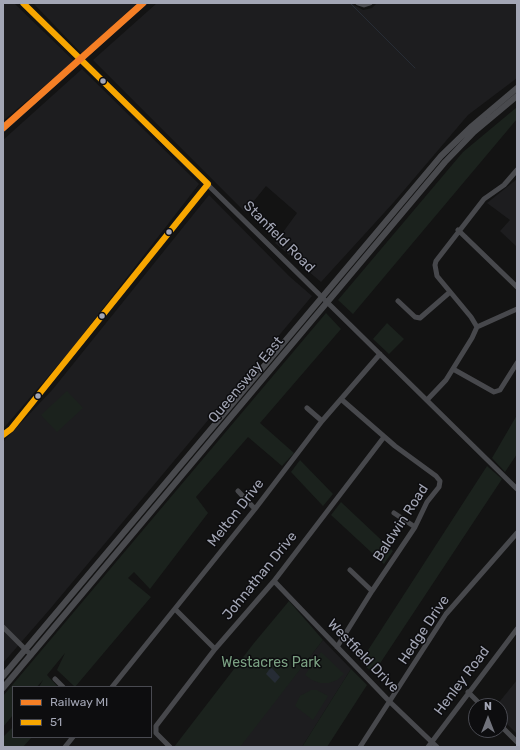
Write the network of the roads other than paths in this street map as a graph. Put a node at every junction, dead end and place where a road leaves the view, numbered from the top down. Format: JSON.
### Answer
{"nodes":[{"id":1,"x":23,"y":3,"type":"edge"},
{"id":2,"x":358,"y":3,"type":"edge"},
{"id":3,"x":370,"y":3,"type":"edge"},
{"id":4,"x":517,"y":88,"type":"edge"},
{"id":5,"x":517,"y":96,"type":"edge"},
{"id":6,"x":517,"y":170,"type":"edge"},
{"id":7,"x":208,"y":184,"type":"junction"},
{"id":8,"x":458,"y":230,"type":"junction"},
{"id":9,"x":517,"y":287,"type":"edge"},
{"id":10,"x":450,"y":292,"type":"junction"},
{"id":11,"x":325,"y":300,"type":"junction"},
{"id":12,"x":398,"y":301,"type":"dead end"},
{"id":13,"x":517,"y":309,"type":"edge"},
{"id":14,"x":477,"y":327,"type":"junction"},
{"id":15,"x":380,"y":354,"type":"junction"},
{"id":16,"x":517,"y":363,"type":"edge"},
{"id":17,"x":453,"y":369,"type":"junction"},
{"id":18,"x":341,"y":399,"type":"junction"},
{"id":19,"x":427,"y":400,"type":"junction"},
{"id":20,"x":307,"y":408,"type":"dead end"},
{"id":21,"x":322,"y":421,"type":"junction"},
{"id":22,"x":3,"y":435,"type":"edge"},
{"id":23,"x":384,"y":437,"type":"junction"},
{"id":24,"x":517,"y":489,"type":"edge"},
{"id":25,"x":238,"y":491,"type":"dead end"},
{"id":26,"x":255,"y":509,"type":"junction"},
{"id":27,"x":394,"y":513,"type":"dead end"},
{"id":28,"x":415,"y":527,"type":"junction"},
{"id":29,"x":517,"y":533,"type":"edge"},
{"id":30,"x":350,"y":570,"type":"dead end"},
{"id":31,"x":274,"y":581,"type":"junction"},
{"id":32,"x":372,"y":590,"type":"junction"},
{"id":33,"x":175,"y":609,"type":"junction"},
{"id":34,"x":3,"y":627,"type":"edge"},
{"id":35,"x":517,"y":629,"type":"edge"},
{"id":36,"x":337,"y":646,"type":"junction"},
{"id":37,"x":215,"y":649,"type":"junction"},
{"id":38,"x":25,"y":650,"type":"junction"},
{"id":39,"x":31,"y":655,"type":"junction"},
{"id":40,"x":3,"y":676,"type":"edge"},
{"id":41,"x":55,"y":679,"type":"dead end"},
{"id":42,"x":62,"y":686,"type":"edge"},
{"id":43,"x":113,"y":686,"type":"edge"},
{"id":44,"x":3,"y":688,"type":"edge"},
{"id":45,"x":468,"y":692,"type":"junction"},
{"id":46,"x":474,"y":698,"type":"edge"},
{"id":47,"x":390,"y":702,"type":"junction"},
{"id":48,"x":508,"y":732,"type":"edge"},
{"id":49,"x":72,"y":738,"type":"edge"},
{"id":50,"x":432,"y":741,"type":"junction"},
{"id":51,"x":517,"y":742,"type":"edge"},
{"id":52,"x":65,"y":747,"type":"edge"},
{"id":53,"x":170,"y":747,"type":"edge"},
{"id":54,"x":360,"y":747,"type":"edge"},
{"id":55,"x":428,"y":747,"type":"edge"},
{"id":56,"x":437,"y":747,"type":"edge"}],
"edges":[{"from":1,"to":7,"type":"street","name":"Stanfield Road"},
{"from":2,"to":3,"type":"street"},
{"from":4,"to":11,"type":"main road","name":"Queensway East"},
{"from":5,"to":11,"type":"main road","name":"Queensway East"},
{"from":6,"to":8,"type":"street"},
{"from":7,"to":11,"type":"street","name":"Stanfield Road"},
{"from":7,"to":22,"type":"street"},
{"from":8,"to":9,"type":"street"},
{"from":8,"to":10,"type":"street"},
{"from":10,"to":12,"type":"street"},
{"from":10,"to":14,"type":"street"},
{"from":11,"to":15,"type":"street","name":"Stanfield Road"},
{"from":11,"to":38,"type":"main road","name":"Queensway East"},
{"from":11,"to":39,"type":"main road","name":"Queensway East"},
{"from":13,"to":14,"type":"street"},
{"from":14,"to":17,"type":"street"},
{"from":15,"to":18,"type":"street","name":"Melton Drive"},
{"from":15,"to":19,"type":"street","name":"Stanfield Road"},
{"from":16,"to":17,"type":"street"},
{"from":17,"to":19,"type":"street"},
{"from":18,"to":21,"type":"street","name":"Melton Drive"},
{"from":18,"to":23,"type":"street","name":"Baldwin Road"},
{"from":19,"to":24,"type":"street","name":"Stanfield Road"},
{"from":20,"to":21,"type":"street"},
{"from":21,"to":26,"type":"street","name":"Melton Drive"},
{"from":23,"to":28,"type":"street","name":"Baldwin Road"},
{"from":23,"to":31,"type":"street","name":"Johnathan Drive"},
{"from":25,"to":26,"type":"street"},
{"from":26,"to":33,"type":"street","name":"Melton Drive"},
{"from":27,"to":28,"type":"street"},
{"from":28,"to":32,"type":"street","name":"Baldwin Road"},
{"from":29,"to":47,"type":"street","name":"Hedge Drive"},
{"from":30,"to":32,"type":"street"},
{"from":31,"to":36,"type":"street","name":"Westfield Drive"},
{"from":31,"to":37,"type":"street","name":"Johnathan Drive"},
{"from":32,"to":36,"type":"street","name":"Baldwin Road"},
{"from":33,"to":37,"type":"street"},
{"from":33,"to":43,"type":"street","name":"Melton Drive"},
{"from":34,"to":38,"type":"street"},
{"from":35,"to":45,"type":"street","name":"Henley Road"},
{"from":36,"to":47,"type":"street","name":"Westfield Drive"},
{"from":37,"to":53,"type":"street","name":"Johnathan Drive"},
{"from":38,"to":39,"type":"street"},
{"from":38,"to":40,"type":"main road","name":"Queensway East"},
{"from":39,"to":44,"type":"main road","name":"Queensway East"},
{"from":41,"to":42,"type":"street"},
{"from":45,"to":46,"type":"street"},
{"from":45,"to":50,"type":"street","name":"Henley Road"},
{"from":47,"to":50,"type":"street","name":"Westfield Drive"},
{"from":47,"to":54,"type":"street","name":"Hedge Drive"},
{"from":48,"to":51,"type":"street"},
{"from":49,"to":52,"type":"street"},
{"from":50,"to":55,"type":"street","name":"Henley Road"},
{"from":50,"to":56,"type":"street","name":"Westfield Drive"}]}
